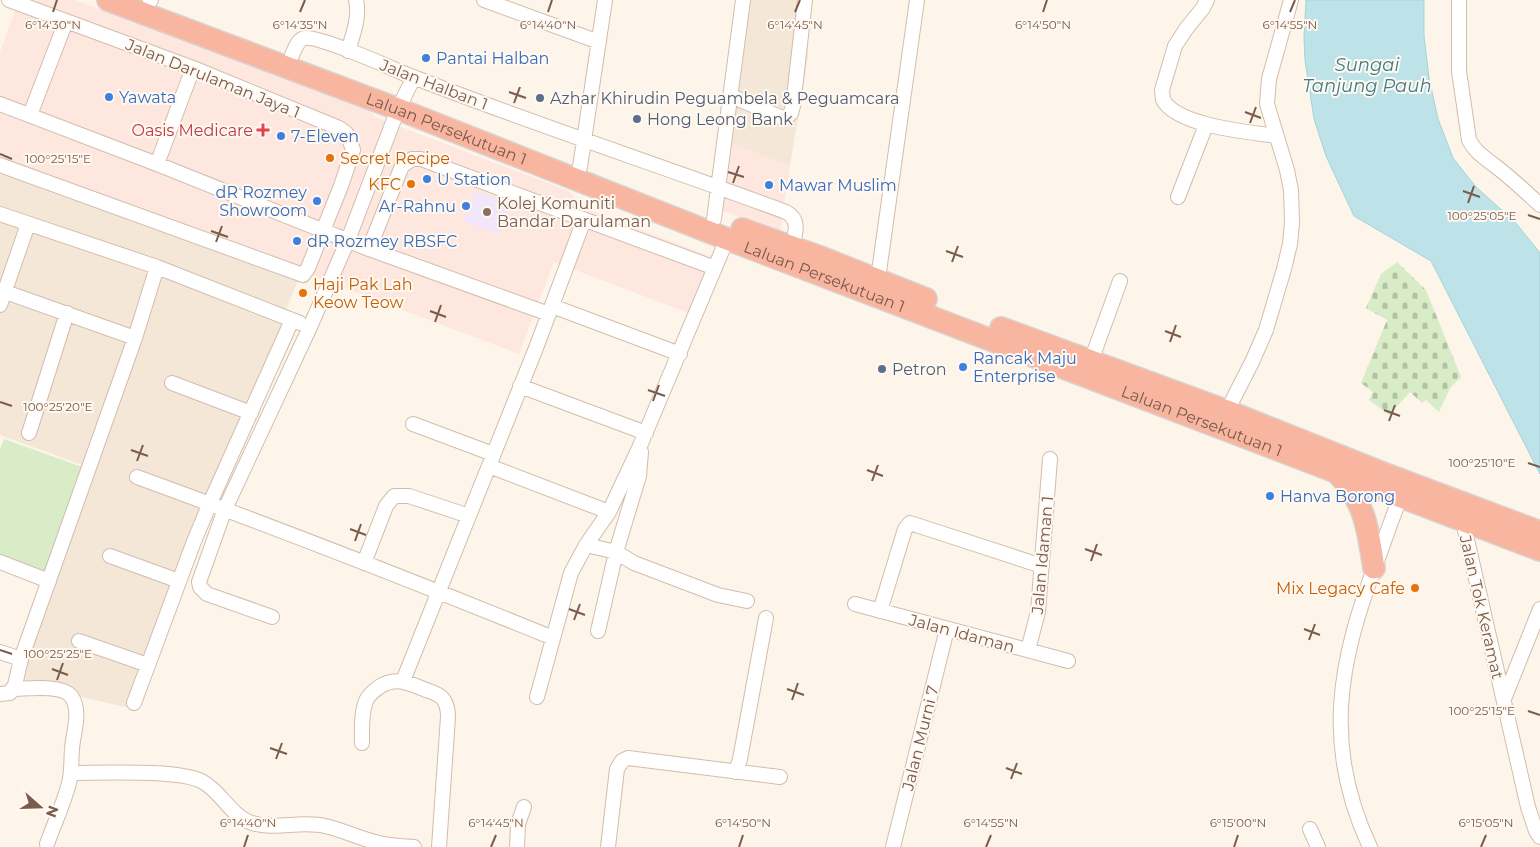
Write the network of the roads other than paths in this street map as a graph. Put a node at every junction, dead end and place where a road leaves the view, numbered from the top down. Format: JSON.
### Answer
{"nodes":[{"id":1,"x":9,"y":0,"type":"edge"},
{"id":2,"x":108,"y":0,"type":"edge"},
{"id":3,"x":149,"y":0,"type":"edge"},
{"id":4,"x":356,"y":0,"type":"edge"},
{"id":5,"x":484,"y":0,"type":"edge"},
{"id":6,"x":605,"y":0,"type":"edge"},
{"id":7,"x":743,"y":0,"type":"edge"},
{"id":8,"x":805,"y":0,"type":"edge"},
{"id":9,"x":916,"y":0,"type":"edge"},
{"id":10,"x":1207,"y":0,"type":"edge"},
{"id":11,"x":1291,"y":0,"type":"edge"},
{"id":12,"x":1459,"y":0,"type":"edge"},
{"id":13,"x":508,"y":4,"type":"edge"},
{"id":14,"x":66,"y":21,"type":"junction"},
{"id":15,"x":599,"y":42,"type":"junction"},
{"id":16,"x":348,"y":50,"type":"junction"},
{"id":17,"x":292,"y":55,"type":"junction"},
{"id":18,"x":193,"y":68,"type":"junction"},
{"id":19,"x":414,"y":77,"type":"junction"},
{"id":20,"x":731,"y":96,"type":"junction"},
{"id":21,"x":0,"y":104,"type":"edge"},
{"id":22,"x":400,"y":104,"type":"junction"},
{"id":23,"x":30,"y":115,"type":"junction"},
{"id":24,"x":1206,"y":125,"type":"junction"},
{"id":25,"x":1276,"y":136,"type":"junction"},
{"id":26,"x":584,"y":140,"type":"junction"},
{"id":27,"x":157,"y":164,"type":"junction"},
{"id":28,"x":0,"y":165,"type":"edge"},
{"id":29,"x":580,"y":167,"type":"junction"},
{"id":30,"x":719,"y":187,"type":"junction"},
{"id":31,"x":1178,"y":197,"type":"dead end"},
{"id":32,"x":1540,"y":205,"type":"edge"},
{"id":33,"x":0,"y":214,"type":"edge"},
{"id":34,"x":714,"y":219,"type":"junction"},
{"id":35,"x":584,"y":220,"type":"junction"},
{"id":36,"x":28,"y":224,"type":"junction"},
{"id":37,"x":323,"y":230,"type":"junction"},
{"id":38,"x":727,"y":239,"type":"junction"},
{"id":39,"x":348,"y":240,"type":"junction"},
{"id":40,"x":792,"y":247,"type":"junction"},
{"id":41,"x":369,"y":249,"type":"junction"},
{"id":42,"x":156,"y":267,"type":"junction"},
{"id":43,"x":715,"y":268,"type":"junction"},
{"id":44,"x":1120,"y":281,"type":"dead end"},
{"id":45,"x":876,"y":288,"type":"junction"},
{"id":46,"x":2,"y":295,"type":"edge"},
{"id":47,"x":550,"y":310,"type":"junction"},
{"id":48,"x":67,"y":313,"type":"junction"},
{"id":49,"x":292,"y":320,"type":"junction"},
{"id":50,"x":310,"y":327,"type":"junction"},
{"id":51,"x":134,"y":338,"type":"junction"},
{"id":52,"x":680,"y":354,"type":"junction"},
{"id":53,"x":1091,"y":361,"type":"junction"},
{"id":54,"x":172,"y":384,"type":"dead end"},
{"id":55,"x":520,"y":386,"type":"junction"},
{"id":56,"x":1227,"y":411,"type":"junction"},
{"id":57,"x":251,"y":413,"type":"junction"},
{"id":58,"x":413,"y":424,"type":"dead end"},
{"id":59,"x":29,"y":433,"type":"dead end"},
{"id":60,"x":643,"y":439,"type":"junction"},
{"id":61,"x":1050,"y":459,"type":"dead end"},
{"id":62,"x":491,"y":460,"type":"junction"},
{"id":63,"x":1338,"y":473,"type":"junction"},
{"id":64,"x":137,"y":477,"type":"dead end"},
{"id":65,"x":1404,"y":490,"type":"junction"},
{"id":66,"x":210,"y":504,"type":"junction"},
{"id":67,"x":225,"y":509,"type":"junction"},
{"id":68,"x":609,"y":512,"type":"junction"},
{"id":69,"x":469,"y":516,"type":"junction"},
{"id":70,"x":1463,"y":522,"type":"junction"},
{"id":71,"x":1540,"y":532,"type":"edge"},
{"id":72,"x":586,"y":545,"type":"junction"},
{"id":73,"x":1540,"y":550,"type":"edge"},
{"id":74,"x":616,"y":552,"type":"junction"},
{"id":75,"x":110,"y":556,"type":"dead end"},
{"id":76,"x":0,"y":562,"type":"edge"},
{"id":77,"x":364,"y":564,"type":"junction"},
{"id":78,"x":1042,"y":566,"type":"junction"},
{"id":79,"x":1374,"y":568,"type":"junction"},
{"id":80,"x":49,"y":581,"type":"junction"},
{"id":81,"x":179,"y":581,"type":"junction"},
{"id":82,"x":438,"y":591,"type":"junction"},
{"id":83,"x":747,"y":601,"type":"dead end"},
{"id":84,"x":855,"y":604,"type":"dead end"},
{"id":85,"x":1540,"y":608,"type":"edge"},
{"id":86,"x":880,"y":611,"type":"junction"},
{"id":87,"x":272,"y":617,"type":"dead end"},
{"id":88,"x":766,"y":618,"type":"dead end"},
{"id":89,"x":947,"y":629,"type":"junction"},
{"id":90,"x":598,"y":631,"type":"dead end"},
{"id":91,"x":553,"y":638,"type":"junction"},
{"id":92,"x":79,"y":641,"type":"dead end"},
{"id":93,"x":1028,"y":650,"type":"junction"},
{"id":94,"x":0,"y":652,"type":"edge"},
{"id":95,"x":21,"y":659,"type":"junction"},
{"id":96,"x":1068,"y":661,"type":"dead end"},
{"id":97,"x":148,"y":665,"type":"junction"},
{"id":98,"x":403,"y":681,"type":"junction"},
{"id":99,"x":6,"y":692,"type":"edge"},
{"id":100,"x":537,"y":697,"type":"dead end"},
{"id":101,"x":1504,"y":699,"type":"junction"},
{"id":102,"x":134,"y":704,"type":"dead end"},
{"id":103,"x":362,"y":743,"type":"dead end"},
{"id":104,"x":736,"y":772,"type":"junction"},
{"id":105,"x":71,"y":774,"type":"junction"},
{"id":106,"x":780,"y":777,"type":"dead end"},
{"id":107,"x":524,"y":807,"type":"dead end"},
{"id":108,"x":1310,"y":829,"type":"dead end"},
{"id":109,"x":1540,"y":837,"type":"edge"},
{"id":110,"x":47,"y":844,"type":"dead end"},
{"id":111,"x":414,"y":847,"type":"edge"},
{"id":112,"x":438,"y":847,"type":"edge"},
{"id":113,"x":517,"y":847,"type":"edge"},
{"id":114,"x":608,"y":847,"type":"edge"},
{"id":115,"x":893,"y":847,"type":"edge"},
{"id":116,"x":1318,"y":847,"type":"edge"},
{"id":117,"x":1370,"y":847,"type":"edge"}],
"edges":[{"from":1,"to":14,"type":"street","name":"Jalan Darulaman Jaya 1"},
{"from":2,"to":22,"type":"highway","name":"Laluan Persekutuan 1"},
{"from":3,"to":17,"type":"highway","name":"Laluan Persekutuan 1"},
{"from":4,"to":16,"type":"street"},
{"from":5,"to":13,"type":"street"},
{"from":6,"to":15,"type":"street"},
{"from":7,"to":20,"type":"street"},
{"from":8,"to":20,"type":"street"},
{"from":9,"to":45,"type":"street"},
{"from":10,"to":24,"type":"street"},
{"from":11,"to":25,"type":"street"},
{"from":12,"to":32,"type":"street"},
{"from":13,"to":15,"type":"street"},
{"from":14,"to":18,"type":"street","name":"Jalan Darulaman Jaya 1"},
{"from":14,"to":23,"type":"street"},
{"from":15,"to":26,"type":"street"},
{"from":16,"to":17,"type":"street","name":"Jalan Halban 1"},
{"from":16,"to":19,"type":"street","name":"Jalan Halban 1"},
{"from":17,"to":22,"type":"highway","name":"Laluan Persekutuan 1"},
{"from":18,"to":27,"type":"street"},
{"from":18,"to":37,"type":"street","name":"Jalan Darulaman Jaya 1"},
{"from":19,"to":22,"type":"street"},
{"from":19,"to":26,"type":"street","name":"Jalan Halban 1"},
{"from":20,"to":30,"type":"street"},
{"from":21,"to":23,"type":"street"},
{"from":22,"to":29,"type":"highway","name":"Laluan Persekutuan 1"},
{"from":22,"to":38,"type":"highway","name":"Laluan Persekutuan 1"},
{"from":22,"to":39,"type":"street"},
{"from":23,"to":27,"type":"street"},
{"from":24,"to":25,"type":"street"},
{"from":24,"to":31,"type":"street"},
{"from":25,"to":56,"type":"street"},
{"from":26,"to":29,"type":"street"},
{"from":26,"to":30,"type":"street","name":"Jalan Halban 1"},
{"from":27,"to":37,"type":"street"},
{"from":28,"to":37,"type":"street"},
{"from":29,"to":34,"type":"highway","name":"Laluan Persekutuan 1"},
{"from":30,"to":34,"type":"street"},
{"from":30,"to":40,"type":"street","name":"Jalan Halban 1"},
{"from":33,"to":36,"type":"street"},
{"from":34,"to":40,"type":"highway","name":"Laluan Persekutuan 1"},
{"from":35,"to":41,"type":"street"},
{"from":35,"to":43,"type":"street"},
{"from":35,"to":47,"type":"street"},
{"from":36,"to":42,"type":"street"},
{"from":36,"to":46,"type":"street"},
{"from":37,"to":39,"type":"street"},
{"from":38,"to":43,"type":"street"},
{"from":38,"to":45,"type":"highway","name":"Laluan Persekutuan 1"},
{"from":39,"to":41,"type":"street"},
{"from":39,"to":50,"type":"street"},
{"from":40,"to":45,"type":"highway","name":"Laluan Persekutuan 1"},
{"from":41,"to":47,"type":"street"},
{"from":42,"to":49,"type":"street"},
{"from":42,"to":51,"type":"street"},
{"from":43,"to":52,"type":"street"},
{"from":44,"to":53,"type":"street"},
{"from":45,"to":53,"type":"highway","name":"Laluan Persekutuan 1"},
{"from":45,"to":63,"type":"highway","name":"Laluan Persekutuan 1"},
{"from":46,"to":48,"type":"street"},
{"from":47,"to":52,"type":"street"},
{"from":47,"to":55,"type":"street"},
{"from":48,"to":51,"type":"street"},
{"from":48,"to":59,"type":"street"},
{"from":49,"to":50,"type":"street"},
{"from":49,"to":57,"type":"street"},
{"from":50,"to":67,"type":"street"},
{"from":51,"to":80,"type":"street"},
{"from":52,"to":60,"type":"street"},
{"from":53,"to":56,"type":"highway","name":"Laluan Persekutuan 1"},
{"from":54,"to":57,"type":"street"},
{"from":55,"to":60,"type":"street"},
{"from":55,"to":62,"type":"street"},
{"from":56,"to":65,"type":"highway","name":"Laluan Persekutuan 1"},
{"from":57,"to":66,"type":"street"},
{"from":58,"to":62,"type":"street"},
{"from":60,"to":68,"type":"street"},
{"from":60,"to":74,"type":"street"},
{"from":61,"to":78,"type":"street","name":"Jalan Idaman 1"},
{"from":62,"to":68,"type":"street"},
{"from":62,"to":69,"type":"street"},
{"from":63,"to":65,"type":"highway","name":"Laluan Persekutuan 1"},
{"from":63,"to":79,"type":"highway"},
{"from":64,"to":66,"type":"street"},
{"from":65,"to":70,"type":"highway","name":"Laluan Persekutuan 1"},
{"from":65,"to":71,"type":"highway","name":"Laluan Persekutuan 1"},
{"from":65,"to":79,"type":"street"},
{"from":66,"to":67,"type":"street"},
{"from":66,"to":81,"type":"street"},
{"from":67,"to":77,"type":"street"},
{"from":67,"to":87,"type":"street"},
{"from":68,"to":72,"type":"street"},
{"from":69,"to":77,"type":"street"},
{"from":69,"to":82,"type":"street"},
{"from":70,"to":73,"type":"highway","name":"Laluan Persekutuan 1"},
{"from":70,"to":101,"type":"street","name":"Jalan Tok Keramat"},
{"from":72,"to":74,"type":"street"},
{"from":72,"to":91,"type":"street"},
{"from":74,"to":83,"type":"street"},
{"from":74,"to":90,"type":"street"},
{"from":75,"to":81,"type":"street"},
{"from":76,"to":80,"type":"street"},
{"from":77,"to":82,"type":"street"},
{"from":78,"to":86,"type":"street"},
{"from":78,"to":93,"type":"street","name":"Jalan Idaman 1"},
{"from":79,"to":117,"type":"street"},
{"from":80,"to":95,"type":"street"},
{"from":81,"to":97,"type":"street"},
{"from":82,"to":91,"type":"street"},
{"from":82,"to":98,"type":"street"},
{"from":84,"to":86,"type":"street","name":"Jalan Idaman"},
{"from":85,"to":101,"type":"street"},
{"from":86,"to":89,"type":"street","name":"Jalan Idaman"},
{"from":88,"to":104,"type":"street"},
{"from":89,"to":93,"type":"street","name":"Jalan Idaman"},
{"from":89,"to":115,"type":"street","name":"Jalan Murni 7"},
{"from":91,"to":100,"type":"street"},
{"from":92,"to":97,"type":"street"},
{"from":93,"to":96,"type":"street","name":"Jalan Idaman"},
{"from":94,"to":95,"type":"street"},
{"from":95,"to":99,"type":"street"},
{"from":97,"to":102,"type":"street"},
{"from":98,"to":103,"type":"street"},
{"from":98,"to":112,"type":"street"},
{"from":99,"to":105,"type":"street"},
{"from":101,"to":109,"type":"street","name":"Jalan Tok Keramat"},
{"from":104,"to":106,"type":"street"},
{"from":104,"to":114,"type":"street"},
{"from":105,"to":110,"type":"street"},
{"from":105,"to":111,"type":"street"},
{"from":107,"to":113,"type":"street"},
{"from":108,"to":116,"type":"street"}]}
